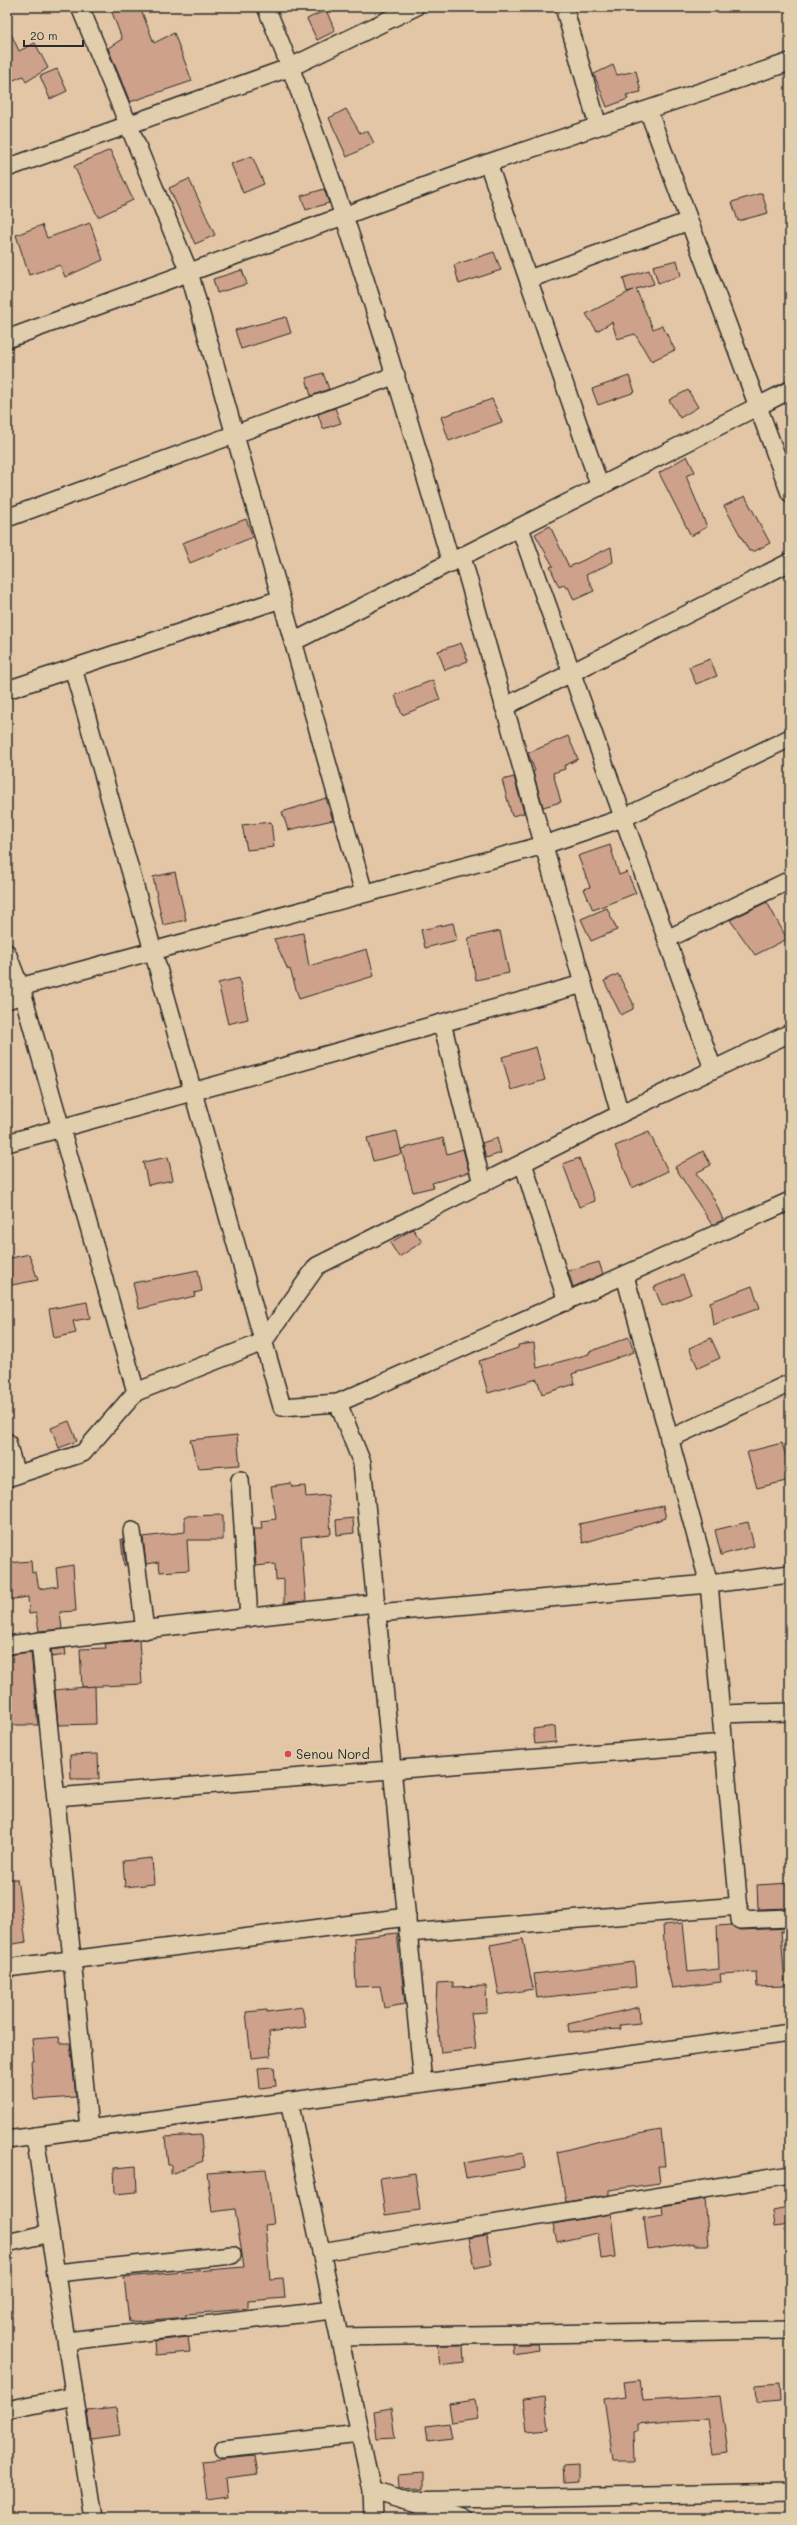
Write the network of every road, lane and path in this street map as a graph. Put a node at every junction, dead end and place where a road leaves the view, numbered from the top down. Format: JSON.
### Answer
{"nodes":[{"id":1,"x":80,"y":7,"type":"edge"},
{"id":2,"x":266,"y":7,"type":"edge"},
{"id":3,"x":415,"y":7,"type":"edge"},
{"id":4,"x":564,"y":7,"type":"edge"},
{"id":5,"x":790,"y":62,"type":"edge"},
{"id":6,"x":291,"y":67,"type":"junction"},
{"id":7,"x":648,"y":110,"type":"junction"},
{"id":8,"x":129,"y":125,"type":"junction"},
{"id":9,"x":598,"y":126,"type":"junction"},
{"id":10,"x":488,"y":163,"type":"junction"},
{"id":11,"x":7,"y":168,"type":"edge"},
{"id":12,"x":344,"y":216,"type":"junction"},
{"id":13,"x":689,"y":221,"type":"junction"},
{"id":14,"x":189,"y":272,"type":"junction"},
{"id":15,"x":529,"y":279,"type":"junction"},
{"id":16,"x":7,"y":339,"type":"edge"},
{"id":17,"x":396,"y":375,"type":"junction"},
{"id":18,"x":790,"y":390,"type":"edge"},
{"id":19,"x":758,"y":407,"type":"junction"},
{"id":20,"x":235,"y":434,"type":"junction"},
{"id":21,"x":600,"y":487,"type":"junction"},
{"id":22,"x":790,"y":493,"type":"edge"},
{"id":23,"x":7,"y":518,"type":"edge"},
{"id":24,"x":520,"y":528,"type":"junction"},
{"id":25,"x":456,"y":560,"type":"junction"},
{"id":26,"x":790,"y":562,"type":"edge"},
{"id":27,"x":281,"y":599,"type":"junction"},
{"id":28,"x":293,"y":642,"type":"junction"},
{"id":29,"x":73,"y":668,"type":"junction"},
{"id":30,"x":572,"y":673,"type":"junction"},
{"id":31,"x":7,"y":690,"type":"edge"},
{"id":32,"x":504,"y":707,"type":"junction"},
{"id":33,"x":790,"y":738,"type":"edge"},
{"id":34,"x":623,"y":818,"type":"junction"},
{"id":35,"x":544,"y":845,"type":"junction"},
{"id":36,"x":790,"y":880,"type":"edge"},
{"id":37,"x":364,"y":893,"type":"junction"},
{"id":38,"x":667,"y":939,"type":"junction"},
{"id":39,"x":152,"y":950,"type":"junction"},
{"id":40,"x":7,"y":953,"type":"edge"},
{"id":41,"x":583,"y":984,"type":"junction"},
{"id":42,"x":16,"y":994,"type":"edge"},
{"id":43,"x":442,"y":1023,"type":"junction"},
{"id":44,"x":790,"y":1033,"type":"edge"},
{"id":45,"x":713,"y":1069,"type":"junction"},
{"id":46,"x":192,"y":1092,"type":"junction"},
{"id":47,"x":620,"y":1114,"type":"junction"},
{"id":48,"x":60,"y":1128,"type":"junction"},
{"id":49,"x":7,"y":1143,"type":"edge"},
{"id":50,"x":522,"y":1163,"type":"junction"},
{"id":51,"x":482,"y":1184,"type":"junction"},
{"id":52,"x":790,"y":1201,"type":"edge"},
{"id":53,"x":625,"y":1276,"type":"junction"},
{"id":54,"x":567,"y":1302,"type":"junction"},
{"id":55,"x":263,"y":1342,"type":"junction"},
{"id":56,"x":790,"y":1383,"type":"edge"},
{"id":57,"x":136,"y":1392,"type":"junction"},
{"id":58,"x":338,"y":1404,"type":"junction"},
{"id":59,"x":669,"y":1439,"type":"junction"},
{"id":60,"x":7,"y":1442,"type":"edge"},
{"id":61,"x":11,"y":1477,"type":"edge"},
{"id":62,"x":240,"y":1480,"type":"dead end"},
{"id":63,"x":132,"y":1531,"type":"dead end"},
{"id":64,"x":790,"y":1574,"type":"edge"},
{"id":65,"x":709,"y":1584,"type":"junction"},
{"id":66,"x":376,"y":1608,"type":"junction"},
{"id":67,"x":249,"y":1618,"type":"junction"},
{"id":68,"x":145,"y":1630,"type":"junction"},
{"id":69,"x":40,"y":1641,"type":"junction"},
{"id":70,"x":7,"y":1645,"type":"edge"},
{"id":71,"x":790,"y":1712,"type":"edge"},
{"id":72,"x":721,"y":1714,"type":"junction"},
{"id":73,"x":724,"y":1743,"type":"junction"},
{"id":74,"x":392,"y":1770,"type":"junction"},
{"id":75,"x":56,"y":1797,"type":"junction"},
{"id":76,"x":739,"y":1906,"type":"junction"},
{"id":77,"x":790,"y":1918,"type":"edge"},
{"id":78,"x":407,"y":1925,"type":"junction"},
{"id":79,"x":72,"y":1960,"type":"junction"},
{"id":80,"x":7,"y":1968,"type":"edge"},
{"id":81,"x":790,"y":2033,"type":"edge"},
{"id":82,"x":423,"y":2083,"type":"junction"},
{"id":83,"x":289,"y":2101,"type":"junction"},
{"id":84,"x":89,"y":2128,"type":"junction"},
{"id":85,"x":35,"y":2136,"type":"junction"},
{"id":86,"x":7,"y":2140,"type":"edge"},
{"id":87,"x":790,"y":2175,"type":"edge"},
{"id":88,"x":50,"y":2233,"type":"junction"},
{"id":89,"x":7,"y":2242,"type":"edge"},
{"id":90,"x":321,"y":2252,"type":"junction"},
{"id":91,"x":232,"y":2255,"type":"dead end"},
{"id":92,"x":56,"y":2272,"type":"junction"},
{"id":93,"x":333,"y":2310,"type":"junction"},
{"id":94,"x":790,"y":2330,"type":"edge"},
{"id":95,"x":339,"y":2337,"type":"junction"},
{"id":96,"x":67,"y":2341,"type":"junction"},
{"id":97,"x":75,"y":2396,"type":"junction"},
{"id":98,"x":7,"y":2410,"type":"edge"},
{"id":99,"x":360,"y":2434,"type":"junction"},
{"id":100,"x":224,"y":2449,"type":"dead end"},
{"id":101,"x":372,"y":2491,"type":"junction"},
{"id":102,"x":790,"y":2492,"type":"edge"},
{"id":103,"x":402,"y":2500,"type":"junction"},
{"id":104,"x":93,"y":2518,"type":"edge"},
{"id":105,"x":373,"y":2518,"type":"edge"},
{"id":106,"x":464,"y":2518,"type":"edge"}],
"edges":[{"from":1,"to":8,"type":"street"},
{"from":2,"to":6,"type":"street"},
{"from":3,"to":6,"type":"street"},
{"from":4,"to":9,"type":"street"},
{"from":5,"to":7,"type":"street"},
{"from":6,"to":8,"type":"street"},
{"from":6,"to":12,"type":"street"},
{"from":7,"to":9,"type":"street"},
{"from":7,"to":13,"type":"street"},
{"from":8,"to":11,"type":"street"},
{"from":8,"to":14,"type":"street"},
{"from":9,"to":10,"type":"street"},
{"from":10,"to":12,"type":"street"},
{"from":10,"to":15,"type":"street"},
{"from":12,"to":14,"type":"street"},
{"from":12,"to":17,"type":"street"},
{"from":13,"to":15,"type":"street"},
{"from":13,"to":19,"type":"street"},
{"from":14,"to":16,"type":"street"},
{"from":14,"to":20,"type":"street"},
{"from":15,"to":21,"type":"street"},
{"from":17,"to":20,"type":"street"},
{"from":17,"to":25,"type":"street"},
{"from":18,"to":19,"type":"street"},
{"from":19,"to":21,"type":"street"},
{"from":19,"to":22,"type":"street"},
{"from":20,"to":23,"type":"street"},
{"from":20,"to":27,"type":"street"},
{"from":21,"to":24,"type":"street"},
{"from":24,"to":25,"type":"street"},
{"from":24,"to":30,"type":"street"},
{"from":25,"to":28,"type":"street"},
{"from":25,"to":32,"type":"street"},
{"from":26,"to":30,"type":"street"},
{"from":27,"to":28,"type":"street"},
{"from":27,"to":29,"type":"street"},
{"from":28,"to":37,"type":"street"},
{"from":29,"to":31,"type":"street"},
{"from":29,"to":39,"type":"street"},
{"from":30,"to":32,"type":"street"},
{"from":30,"to":34,"type":"street"},
{"from":32,"to":35,"type":"street"},
{"from":33,"to":34,"type":"street"},
{"from":34,"to":35,"type":"street"},
{"from":34,"to":38,"type":"street"},
{"from":35,"to":37,"type":"street"},
{"from":35,"to":41,"type":"street"},
{"from":36,"to":38,"type":"street"},
{"from":37,"to":39,"type":"street"},
{"from":38,"to":45,"type":"street"},
{"from":39,"to":42,"type":"street"},
{"from":39,"to":46,"type":"street"},
{"from":40,"to":42,"type":"street"},
{"from":41,"to":43,"type":"street"},
{"from":41,"to":47,"type":"street"},
{"from":42,"to":48,"type":"street"},
{"from":43,"to":46,"type":"street"},
{"from":43,"to":51,"type":"street"},
{"from":44,"to":45,"type":"street"},
{"from":45,"to":47,"type":"street"},
{"from":46,"to":48,"type":"street"},
{"from":46,"to":55,"type":"street"},
{"from":47,"to":50,"type":"street"},
{"from":48,"to":49,"type":"street"},
{"from":48,"to":57,"type":"street"},
{"from":50,"to":51,"type":"street"},
{"from":50,"to":54,"type":"street"},
{"from":51,"to":55,"type":"street"},
{"from":52,"to":53,"type":"street"},
{"from":53,"to":54,"type":"street"},
{"from":53,"to":59,"type":"street"},
{"from":54,"to":58,"type":"street"},
{"from":55,"to":57,"type":"street"},
{"from":55,"to":58,"type":"street"},
{"from":56,"to":59,"type":"street"},
{"from":57,"to":61,"type":"street"},
{"from":58,"to":66,"type":"street"},
{"from":59,"to":65,"type":"street"},
{"from":60,"to":61,"type":"street"},
{"from":62,"to":67,"type":"street"},
{"from":63,"to":68,"type":"street"},
{"from":64,"to":65,"type":"street"},
{"from":65,"to":66,"type":"street"},
{"from":65,"to":72,"type":"street"},
{"from":66,"to":67,"type":"street"},
{"from":66,"to":74,"type":"street"},
{"from":67,"to":68,"type":"street"},
{"from":68,"to":69,"type":"street"},
{"from":69,"to":70,"type":"street"},
{"from":69,"to":75,"type":"street"},
{"from":71,"to":72,"type":"street"},
{"from":72,"to":73,"type":"street"},
{"from":73,"to":74,"type":"street"},
{"from":73,"to":76,"type":"street"},
{"from":74,"to":75,"type":"street"},
{"from":74,"to":78,"type":"street"},
{"from":75,"to":79,"type":"street"},
{"from":76,"to":77,"type":"street"},
{"from":76,"to":78,"type":"street"},
{"from":78,"to":79,"type":"street"},
{"from":78,"to":82,"type":"street"},
{"from":79,"to":80,"type":"street"},
{"from":79,"to":84,"type":"street"},
{"from":81,"to":82,"type":"street"},
{"from":82,"to":83,"type":"street"},
{"from":83,"to":84,"type":"street"},
{"from":83,"to":90,"type":"street"},
{"from":84,"to":85,"type":"street"},
{"from":85,"to":86,"type":"street"},
{"from":85,"to":88,"type":"street"},
{"from":87,"to":90,"type":"street"},
{"from":88,"to":89,"type":"street"},
{"from":88,"to":92,"type":"street"},
{"from":90,"to":93,"type":"street"},
{"from":91,"to":92,"type":"street"},
{"from":92,"to":96,"type":"street"},
{"from":93,"to":95,"type":"street"},
{"from":93,"to":96,"type":"street"},
{"from":94,"to":95,"type":"street"},
{"from":95,"to":99,"type":"street"},
{"from":96,"to":97,"type":"street"},
{"from":97,"to":98,"type":"street"},
{"from":97,"to":104,"type":"street"},
{"from":99,"to":100,"type":"street"},
{"from":99,"to":101,"type":"street"},
{"from":101,"to":103,"type":"street"},
{"from":101,"to":105,"type":"street"},
{"from":102,"to":103,"type":"street"},
{"from":103,"to":106,"type":"street"}]}
